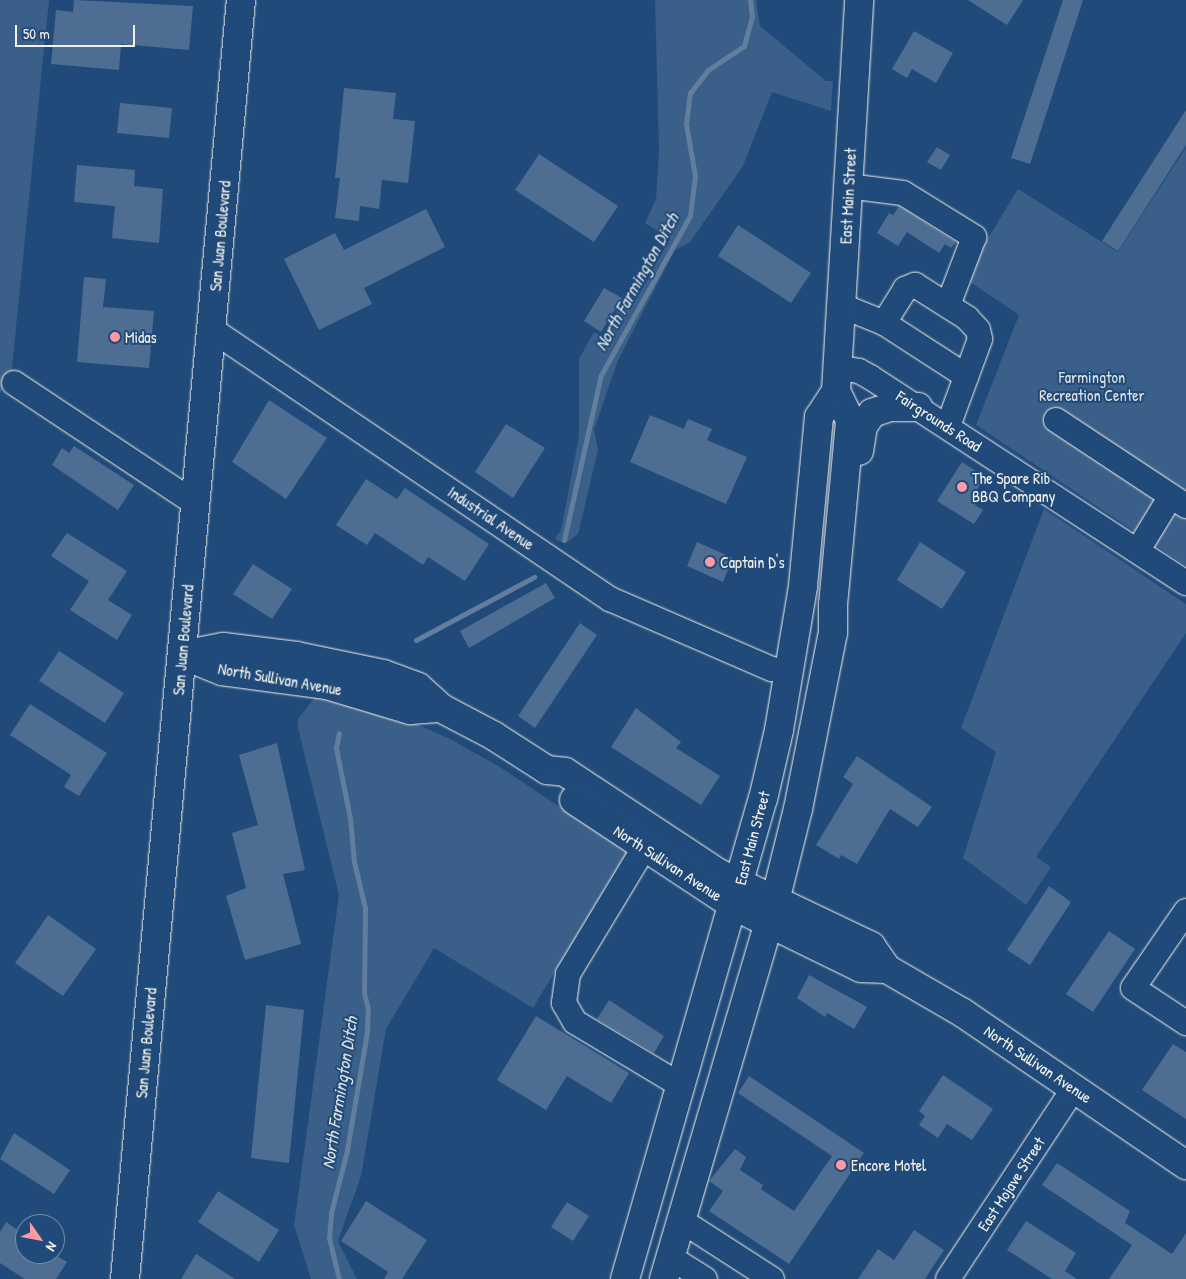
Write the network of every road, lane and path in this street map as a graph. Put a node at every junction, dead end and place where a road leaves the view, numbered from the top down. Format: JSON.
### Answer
{"nodes":[{"id":1,"x":241,"y":0,"type":"edge"},
{"id":2,"x":859,"y":0,"type":"edge"},
{"id":3,"x":848,"y":186,"type":"junction"},
{"id":4,"x":948,"y":305,"type":"junction"},
{"id":5,"x":842,"y":306,"type":"junction"},
{"id":6,"x":884,"y":323,"type":"junction"},
{"id":7,"x":211,"y":329,"type":"junction"},
{"id":8,"x":966,"y":376,"type":"junction"},
{"id":9,"x":837,"y":380,"type":"junction"},
{"id":10,"x":14,"y":383,"type":"dead end"},
{"id":11,"x":918,"y":407,"type":"junction"},
{"id":12,"x":1056,"y":420,"type":"dead end"},
{"id":13,"x":948,"y":426,"type":"junction"},
{"id":14,"x":1179,"y":501,"type":"edge"},
{"id":15,"x":196,"y":504,"type":"junction"},
{"id":16,"x":1138,"y":550,"type":"junction"},
{"id":17,"x":1186,"y":583,"type":"edge"},
{"id":18,"x":833,"y":633,"type":"junction"},
{"id":19,"x":182,"y":655,"type":"junction"},
{"id":20,"x":790,"y":672,"type":"junction"},
{"id":21,"x":826,"y":676,"type":"junction"},
{"id":22,"x":546,"y":770,"type":"junction"},
{"id":23,"x":644,"y":848,"type":"junction"},
{"id":24,"x":737,"y":895,"type":"junction"},
{"id":25,"x":1186,"y":911,"type":"edge"},
{"id":26,"x":772,"y":912,"type":"junction"},
{"id":27,"x":1186,"y":1023,"type":"edge"},
{"id":28,"x":682,"y":1086,"type":"junction"},
{"id":29,"x":1074,"y":1088,"type":"junction"},
{"id":30,"x":718,"y":1096,"type":"junction"},
{"id":31,"x":1186,"y":1164,"type":"edge"},
{"id":32,"x":682,"y":1221,"type":"junction"},
{"id":33,"x":667,"y":1268,"type":"edge"},
{"id":34,"x":125,"y":1279,"type":"edge"},
{"id":35,"x":625,"y":1279,"type":"edge"},
{"id":36,"x":705,"y":1279,"type":"edge"},
{"id":37,"x":772,"y":1279,"type":"edge"},
{"id":38,"x":948,"y":1279,"type":"edge"}],
"edges":[{"from":1,"to":7,"type":"main road","name":"San Juan Boulevard"},
{"from":2,"to":3,"type":"main road","name":"East Main Street"},
{"from":3,"to":4,"type":"street"},
{"from":3,"to":5,"type":"main road","name":"East Main Street"},
{"from":4,"to":6,"type":"street"},
{"from":4,"to":8,"type":"street"},
{"from":5,"to":6,"type":"street"},
{"from":5,"to":9,"type":"main road","name":"East Main Street"},
{"from":6,"to":8,"type":"street"},
{"from":7,"to":15,"type":"main road","name":"San Juan Boulevard"},
{"from":7,"to":20,"type":"street","name":"Industrial Avenue"},
{"from":8,"to":13,"type":"street"},
{"from":9,"to":11,"type":"street","name":"Fairgrounds Road"},
{"from":9,"to":18,"type":"main road"},
{"from":9,"to":20,"type":"main road","name":"East Main Street"},
{"from":10,"to":15,"type":"street"},
{"from":11,"to":13,"type":"street","name":"Fairgrounds Road"},
{"from":11,"to":18,"type":"main road"},
{"from":12,"to":14,"type":"street"},
{"from":13,"to":16,"type":"street","name":"Fairgrounds Road"},
{"from":14,"to":16,"type":"street"},
{"from":15,"to":19,"type":"main road","name":"San Juan Boulevard"},
{"from":16,"to":17,"type":"street","name":"Fairgrounds Road"},
{"from":18,"to":21,"type":"main road"},
{"from":19,"to":22,"type":"main road","name":"North Sullivan Avenue"},
{"from":19,"to":34,"type":"main road","name":"San Juan Boulevard"},
{"from":20,"to":21,"type":"main road"},
{"from":20,"to":24,"type":"main road","name":"East Main Street"},
{"from":21,"to":26,"type":"main road"},
{"from":22,"to":23,"type":"main road","name":"North Sullivan Avenue"},
{"from":22,"to":24,"type":"main road","name":"North Sullivan Avenue"},
{"from":23,"to":24,"type":"main road","name":"North Sullivan Avenue"},
{"from":23,"to":28,"type":"street"},
{"from":24,"to":26,"type":"main road","name":"North Sullivan Avenue"},
{"from":24,"to":28,"type":"main road","name":"East Main Street"},
{"from":25,"to":27,"type":"street"},
{"from":26,"to":29,"type":"main road","name":"North Sullivan Avenue"},
{"from":26,"to":30,"type":"main road"},
{"from":28,"to":30,"type":"main road"},
{"from":28,"to":35,"type":"main road","name":"East Main Street"},
{"from":29,"to":31,"type":"main road","name":"North Sullivan Avenue"},
{"from":29,"to":38,"type":"street","name":"East Mojave Street"},
{"from":30,"to":32,"type":"main road"},
{"from":32,"to":33,"type":"main road"},
{"from":32,"to":37,"type":"street"},
{"from":33,"to":36,"type":"street"}]}
